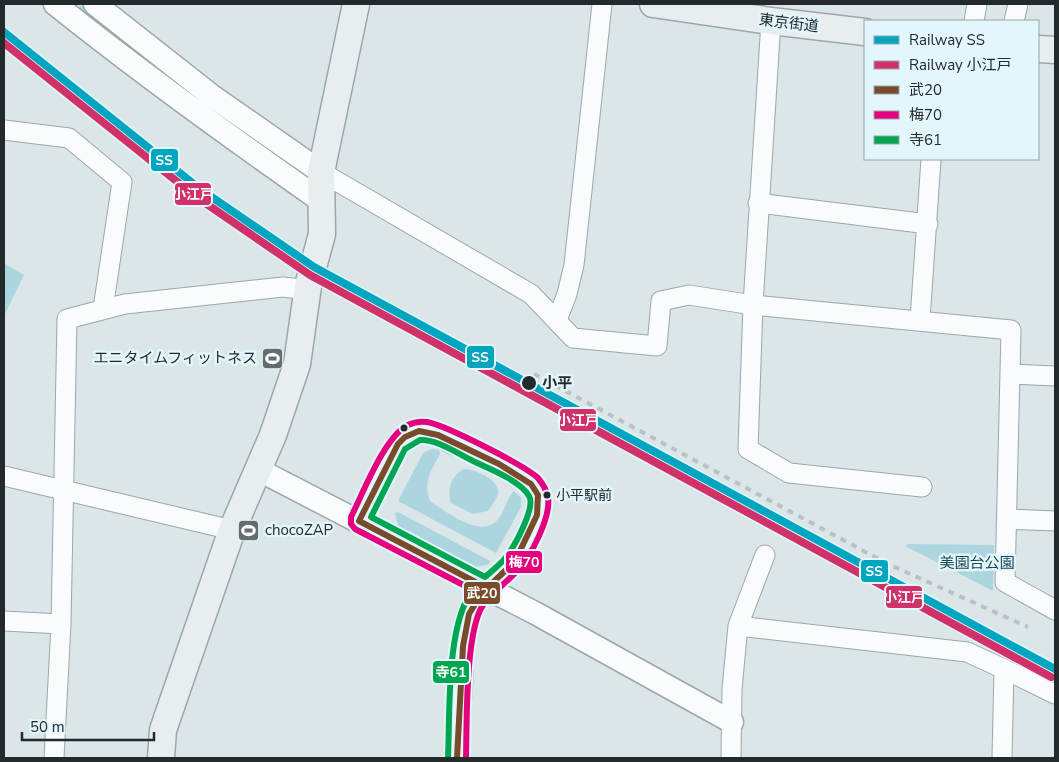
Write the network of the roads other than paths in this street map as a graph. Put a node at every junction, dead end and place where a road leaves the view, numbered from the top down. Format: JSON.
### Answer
{"nodes":[{"id":1,"x":55,"y":4,"type":"edge"},
{"id":2,"x":95,"y":4,"type":"edge"},
{"id":3,"x":356,"y":4,"type":"edge"},
{"id":4,"x":602,"y":4,"type":"edge"},
{"id":5,"x":653,"y":4,"type":"edge"},
{"id":6,"x":977,"y":4,"type":"edge"},
{"id":7,"x":1018,"y":4,"type":"edge"},
{"id":8,"x":974,"y":20,"type":"edge"},
{"id":9,"x":1014,"y":20,"type":"edge"},
{"id":10,"x":771,"y":21,"type":"junction"},
{"id":11,"x":864,"y":32,"type":"edge"},
{"id":12,"x":1039,"y":49,"type":"edge"},
{"id":13,"x":1055,"y":50,"type":"edge"},
{"id":14,"x":4,"y":130,"type":"edge"},
{"id":15,"x":931,"y":160,"type":"edge"},
{"id":16,"x":321,"y":172,"type":"junction"},
{"id":17,"x":320,"y":200,"type":"junction"},
{"id":18,"x":758,"y":203,"type":"junction"},
{"id":19,"x":928,"y":224,"type":"junction"},
{"id":20,"x":308,"y":290,"type":"junction"},
{"id":21,"x":753,"y":305,"type":"junction"},
{"id":22,"x":103,"y":309,"type":"junction"},
{"id":23,"x":557,"y":320,"type":"junction"},
{"id":24,"x":920,"y":320,"type":"junction"},
{"id":25,"x":1011,"y":374,"type":"junction"},
{"id":26,"x":1055,"y":376,"type":"edge"},
{"id":27,"x":253,"y":464,"type":"junction"},
{"id":28,"x":4,"y":476,"type":"edge"},
{"id":29,"x":922,"y":488,"type":"dead end"},
{"id":30,"x":64,"y":489,"type":"junction"},
{"id":31,"x":1007,"y":519,"type":"junction"},
{"id":32,"x":359,"y":521,"type":"junction"},
{"id":33,"x":1055,"y":521,"type":"edge"},
{"id":34,"x":232,"y":530,"type":"junction"},
{"id":35,"x":765,"y":555,"type":"dead end"},
{"id":36,"x":485,"y":587,"type":"junction"},
{"id":37,"x":1055,"y":610,"type":"edge"},
{"id":38,"x":4,"y":621,"type":"edge"},
{"id":39,"x":61,"y":624,"type":"junction"},
{"id":40,"x":738,"y":626,"type":"junction"},
{"id":41,"x":1004,"y":669,"type":"junction"},
{"id":42,"x":1055,"y":694,"type":"edge"},
{"id":43,"x":732,"y":722,"type":"junction"},
{"id":44,"x":54,"y":758,"type":"edge"},
{"id":45,"x":161,"y":758,"type":"edge"},
{"id":46,"x":456,"y":758,"type":"edge"},
{"id":47,"x":731,"y":758,"type":"edge"},
{"id":48,"x":1002,"y":758,"type":"edge"}],
"edges":[{"from":1,"to":17,"type":"street"},
{"from":2,"to":16,"type":"street"},
{"from":3,"to":16,"type":"main road"},
{"from":4,"to":23,"type":"street"},
{"from":5,"to":10,"type":"main road","name":"東京街道"},
{"from":6,"to":8,"type":"street"},
{"from":7,"to":9,"type":"street"},
{"from":10,"to":11,"type":"main road","name":"東京街道"},
{"from":10,"to":18,"type":"street"},
{"from":12,"to":13,"type":"main road"},
{"from":14,"to":22,"type":"street"},
{"from":15,"to":19,"type":"street"},
{"from":16,"to":17,"type":"main road"},
{"from":16,"to":23,"type":"street"},
{"from":17,"to":20,"type":"main road"},
{"from":18,"to":19,"type":"street"},
{"from":18,"to":21,"type":"street"},
{"from":19,"to":24,"type":"street"},
{"from":20,"to":22,"type":"street"},
{"from":20,"to":27,"type":"main road"},
{"from":21,"to":23,"type":"street"},
{"from":21,"to":24,"type":"street"},
{"from":21,"to":29,"type":"street"},
{"from":22,"to":30,"type":"street"},
{"from":24,"to":25,"type":"street"},
{"from":25,"to":26,"type":"street"},
{"from":25,"to":31,"type":"street"},
{"from":27,"to":32,"type":"street"},
{"from":27,"to":34,"type":"main road"},
{"from":28,"to":30,"type":"street"},
{"from":30,"to":34,"type":"street"},
{"from":30,"to":39,"type":"street"},
{"from":31,"to":33,"type":"street"},
{"from":31,"to":37,"type":"street"},
{"from":32,"to":36,"type":"street"},
{"from":32,"to":36,"type":"street"},
{"from":34,"to":45,"type":"main road"},
{"from":35,"to":40,"type":"street"},
{"from":36,"to":43,"type":"street"},
{"from":36,"to":46,"type":"street"},
{"from":38,"to":39,"type":"street"},
{"from":39,"to":44,"type":"street"},
{"from":40,"to":41,"type":"street"},
{"from":40,"to":43,"type":"street"},
{"from":41,"to":42,"type":"street"},
{"from":41,"to":48,"type":"street"},
{"from":43,"to":47,"type":"street"}]}
